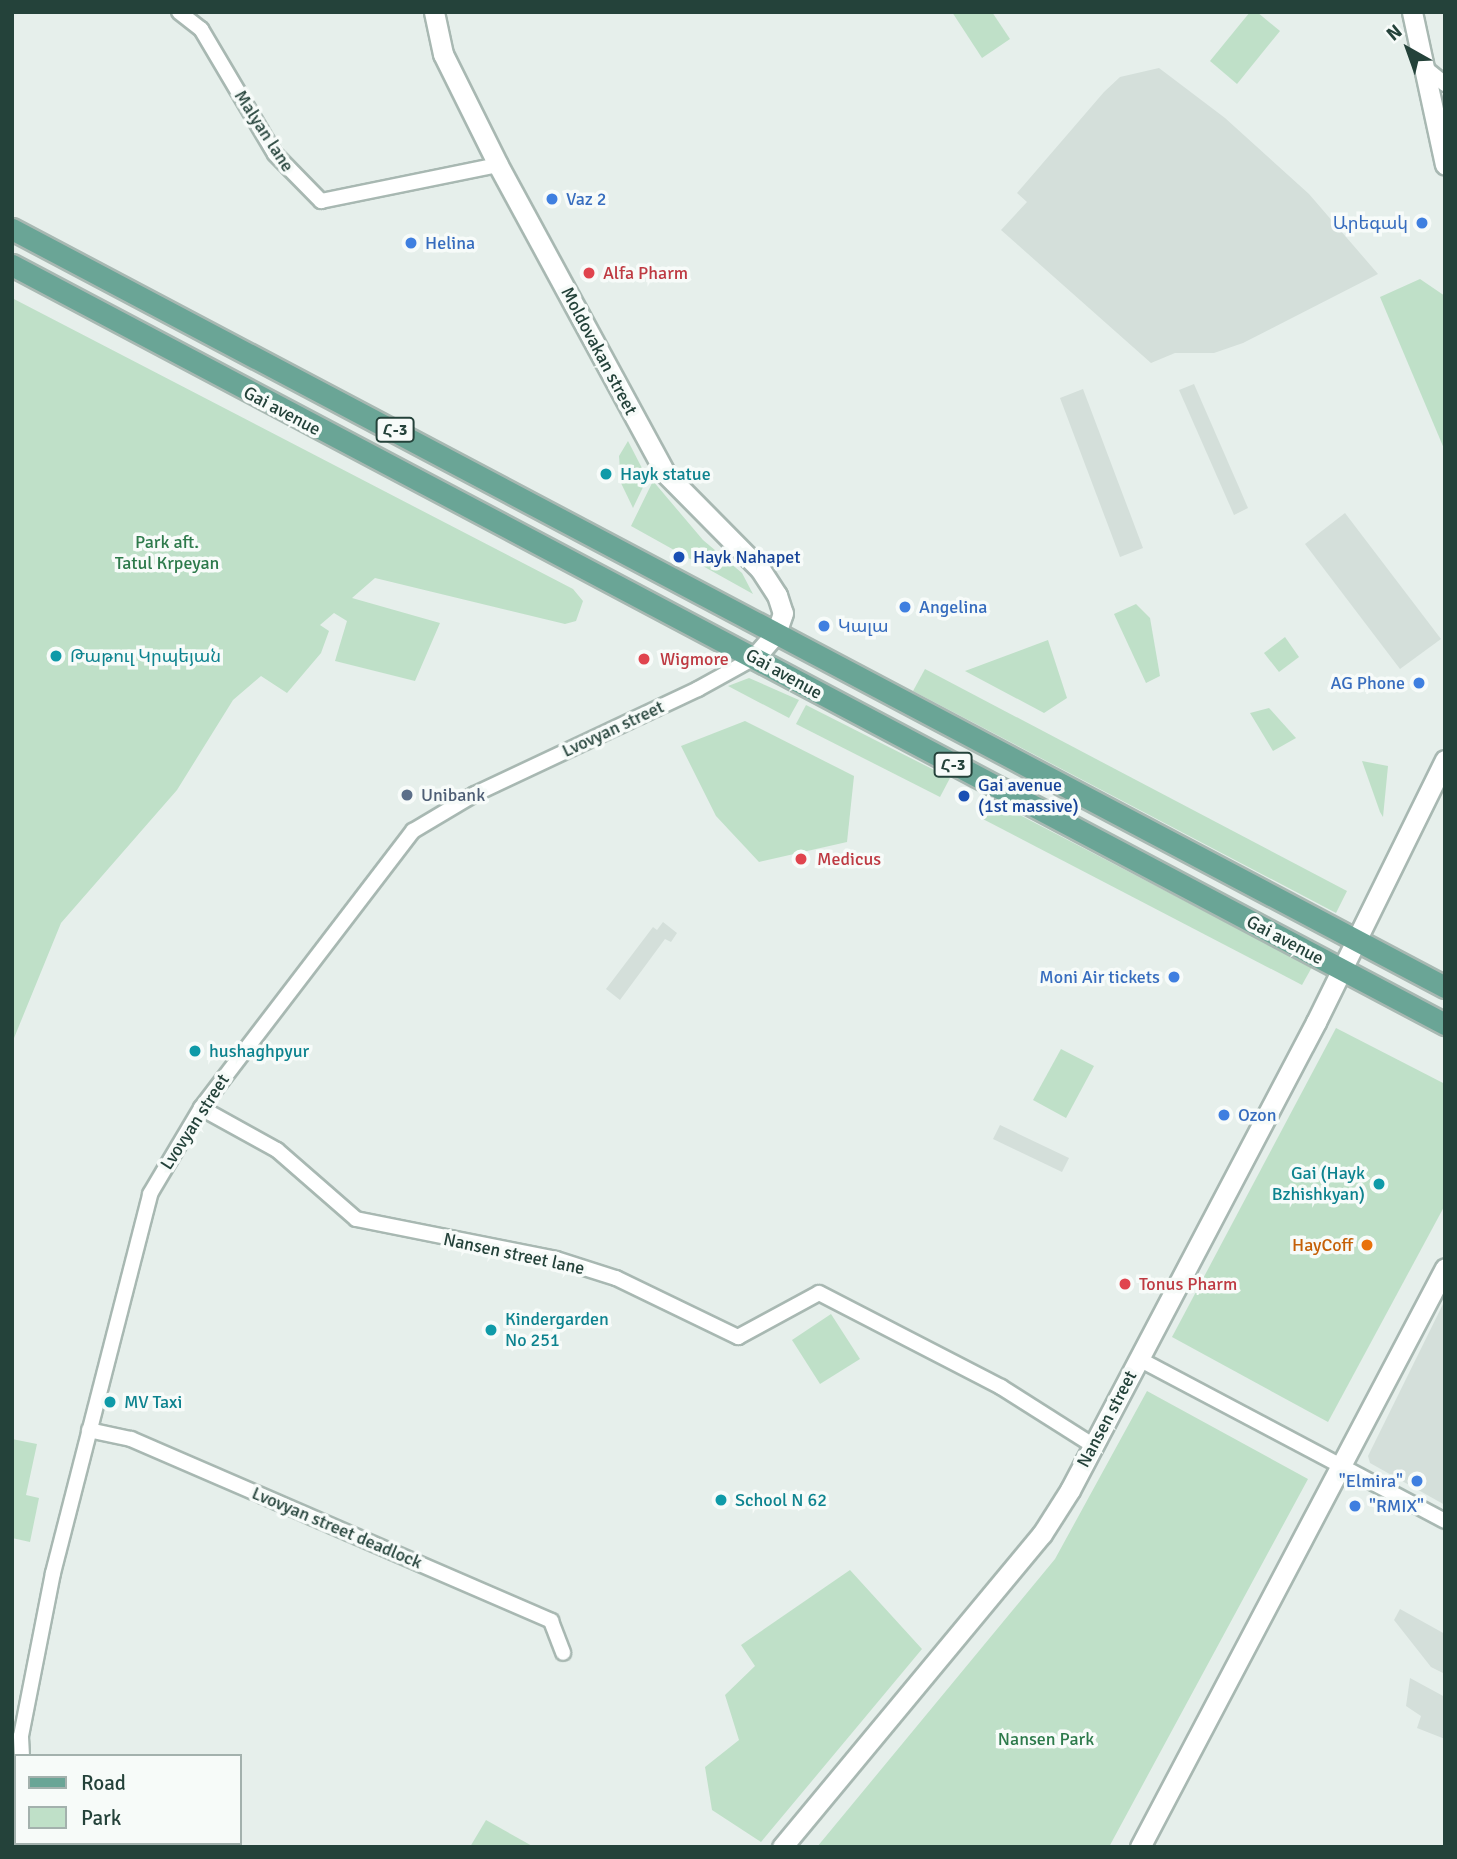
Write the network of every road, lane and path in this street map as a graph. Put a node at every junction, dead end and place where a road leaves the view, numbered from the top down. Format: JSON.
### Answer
{"nodes":[{"id":1,"x":179,"y":12,"type":"edge"},
{"id":2,"x":434,"y":12,"type":"edge"},
{"id":3,"x":1412,"y":12,"type":"edge"},
{"id":4,"x":1424,"y":67,"type":"junction"},
{"id":5,"x":1445,"y":83,"type":"edge"},
{"id":6,"x":498,"y":164,"type":"junction"},
{"id":7,"x":1445,"y":164,"type":"edge"},
{"id":8,"x":12,"y":229,"type":"edge"},
{"id":9,"x":12,"y":265,"type":"edge"},
{"id":10,"x":776,"y":633,"type":"junction"},
{"id":11,"x":754,"y":658,"type":"junction"},
{"id":12,"x":1445,"y":760,"type":"edge"},
{"id":13,"x":1357,"y":942,"type":"junction"},
{"id":14,"x":1343,"y":970,"type":"junction"},
{"id":15,"x":1445,"y":988,"type":"edge"},
{"id":16,"x":1445,"y":1024,"type":"edge"},
{"id":17,"x":201,"y":1108,"type":"junction"},
{"id":18,"x":1445,"y":1268,"type":"edge"},
{"id":19,"x":1139,"y":1359,"type":"junction"},
{"id":20,"x":89,"y":1430,"type":"junction"},
{"id":21,"x":1094,"y":1446,"type":"junction"},
{"id":22,"x":1343,"y":1466,"type":"junction"},
{"id":23,"x":1445,"y":1521,"type":"edge"},
{"id":24,"x":563,"y":1653,"type":"dead end"},
{"id":25,"x":22,"y":1754,"type":"edge"},
{"id":26,"x":782,"y":1847,"type":"edge"},
{"id":27,"x":1140,"y":1847,"type":"edge"}],
"edges":[{"from":1,"to":6,"type":"street","name":"Malyan lane"},
{"from":2,"to":6,"type":"street","name":"Moldovakan street"},
{"from":3,"to":4,"type":"street"},
{"from":4,"to":5,"type":"street"},
{"from":4,"to":7,"type":"street"},
{"from":6,"to":10,"type":"street","name":"Moldovakan street"},
{"from":8,"to":10,"type":"main road","name":"Gai avenue","number":"Հ-3"},
{"from":9,"to":11,"type":"main road","name":"Gai avenue","number":"Հ-3"},
{"from":10,"to":11,"type":"street"},
{"from":10,"to":13,"type":"main road","name":"Gai avenue","number":"Հ-3"},
{"from":11,"to":14,"type":"main road","name":"Gai avenue","number":"Հ-3"},
{"from":11,"to":17,"type":"street","name":"Lvovyan street"},
{"from":12,"to":13,"type":"street","name":"Nansen street"},
{"from":13,"to":14,"type":"street","name":"Nansen street"},
{"from":13,"to":15,"type":"main road","name":"Gai avenue","number":"Հ-3"},
{"from":14,"to":16,"type":"main road","name":"Gai avenue","number":"Հ-3"},
{"from":14,"to":19,"type":"street","name":"Nansen street"},
{"from":17,"to":20,"type":"street","name":"Lvovyan street"},
{"from":17,"to":21,"type":"street","name":"Nansen street lane"},
{"from":18,"to":22,"type":"street"},
{"from":19,"to":21,"type":"street","name":"Nansen street"},
{"from":19,"to":22,"type":"street"},
{"from":20,"to":24,"type":"street","name":"Lvovyan street deadlock"},
{"from":20,"to":25,"type":"street","name":"Lvovyan street"},
{"from":21,"to":26,"type":"street","name":"Nansen street"},
{"from":22,"to":23,"type":"street"},
{"from":22,"to":27,"type":"street"}]}
